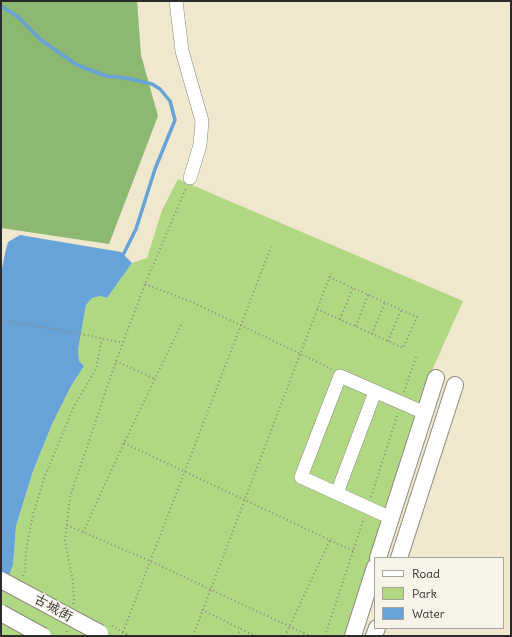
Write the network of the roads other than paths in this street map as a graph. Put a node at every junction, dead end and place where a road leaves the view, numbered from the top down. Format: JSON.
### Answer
{"nodes":[{"id":1,"x":176,"y":1,"type":"edge"},
{"id":2,"x":190,"y":178,"type":"road end"},
{"id":3,"x":436,"y":378,"type":"dead end"},
{"id":4,"x":455,"y":385,"type":"dead end"},
{"id":5,"x":375,"y":392,"type":"junction"},
{"id":6,"x":424,"y":413,"type":"junction"},
{"id":7,"x":337,"y":493,"type":"junction"},
{"id":8,"x":391,"y":518,"type":"junction"},
{"id":9,"x":378,"y":557,"type":"edge"},
{"id":10,"x":399,"y":557,"type":"edge"},
{"id":11,"x":374,"y":570,"type":"edge"},
{"id":12,"x":1,"y":580,"type":"edge"},
{"id":13,"x":1,"y":613,"type":"edge"},
{"id":14,"x":105,"y":632,"type":"edge"},
{"id":15,"x":43,"y":636,"type":"edge"},
{"id":16,"x":353,"y":636,"type":"edge"}],
"edges":[{"from":1,"to":2,"type":"street"},
{"from":3,"to":6,"type":"main road"},
{"from":4,"to":10,"type":"main road"},
{"from":5,"to":6,"type":"street"},
{"from":5,"to":7,"type":"street"},
{"from":5,"to":7,"type":"street"},
{"from":6,"to":8,"type":"main road"},
{"from":7,"to":8,"type":"street"},
{"from":8,"to":9,"type":"main road"},
{"from":11,"to":16,"type":"main road"},
{"from":12,"to":14,"type":"main road","name":"古城街","bridge":true},
{"from":13,"to":15,"type":"main road","name":"古城街","bridge":true}]}
